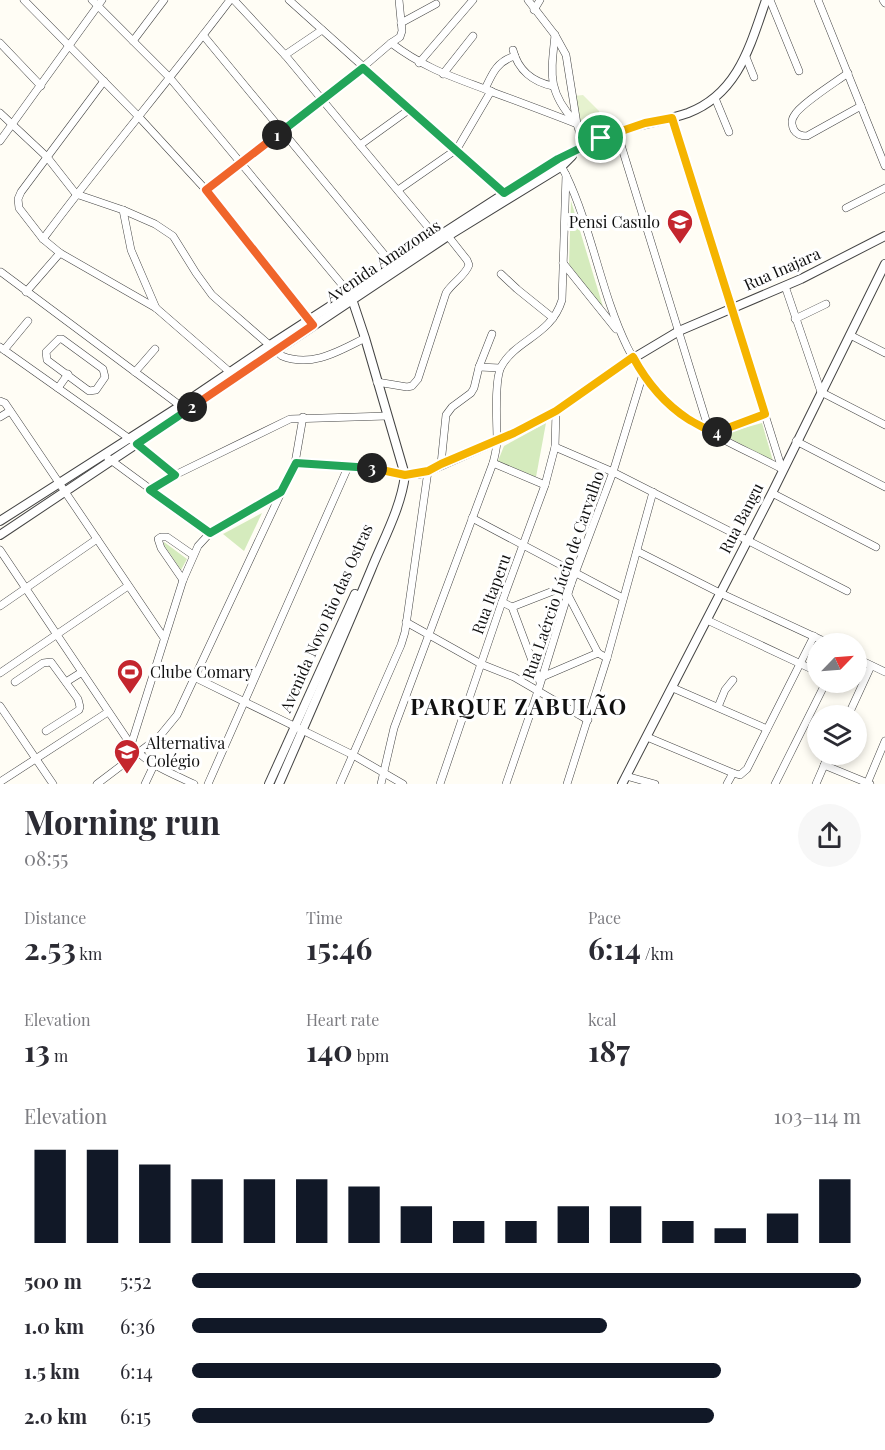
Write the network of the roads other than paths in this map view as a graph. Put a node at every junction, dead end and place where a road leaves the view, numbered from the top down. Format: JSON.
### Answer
{"nodes":[{"id":1,"x":24,"y":0,"type":"edge"},
{"id":2,"x":92,"y":0,"type":"edge"},
{"id":3,"x":164,"y":0,"type":"edge"},
{"id":4,"x":232,"y":0,"type":"edge"},
{"id":5,"x":289,"y":0,"type":"edge"},
{"id":6,"x":399,"y":0,"type":"edge"},
{"id":7,"x":473,"y":0,"type":"edge"},
{"id":8,"x":528,"y":0,"type":"edge"},
{"id":9,"x":540,"y":0,"type":"edge"},
{"id":10,"x":768,"y":0,"type":"edge"},
{"id":11,"x":818,"y":0,"type":"edge"},
{"id":12,"x":100,"y":3,"type":"edge"},
{"id":13,"x":436,"y":4,"type":"dead end"},
{"id":14,"x":534,"y":10,"type":"junction"},
{"id":15,"x":401,"y":23,"type":"junction"},
{"id":16,"x":322,"y":30,"type":"junction"},
{"id":17,"x":203,"y":35,"type":"junction"},
{"id":18,"x":555,"y":35,"type":"junction"},
{"id":19,"x":473,"y":36,"type":"dead end"},
{"id":20,"x":133,"y":41,"type":"junction"},
{"id":21,"x":0,"y":43,"type":"edge"},
{"id":22,"x":391,"y":43,"type":"junction"},
{"id":23,"x":69,"y":46,"type":"junction"},
{"id":24,"x":285,"y":55,"type":"junction"},
{"id":25,"x":746,"y":57,"type":"junction"},
{"id":26,"x":419,"y":63,"type":"junction"},
{"id":27,"x":363,"y":68,"type":"junction"},
{"id":28,"x":799,"y":71,"type":"dead end"},
{"id":29,"x":848,"y":73,"type":"junction"},
{"id":30,"x":443,"y":74,"type":"junction"},
{"id":31,"x":754,"y":77,"type":"dead end"},
{"id":32,"x":170,"y":78,"type":"junction"},
{"id":33,"x":104,"y":81,"type":"junction"},
{"id":34,"x":40,"y":86,"type":"junction"},
{"id":35,"x":553,"y":86,"type":"junction"},
{"id":36,"x":488,"y":90,"type":"junction"},
{"id":37,"x":715,"y":98,"type":"junction"},
{"id":38,"x":322,"y":99,"type":"junction"},
{"id":39,"x":861,"y":106,"type":"junction"},
{"id":40,"x":410,"y":109,"type":"junction"},
{"id":41,"x":0,"y":113,"type":"edge"},
{"id":42,"x":139,"y":117,"type":"junction"},
{"id":43,"x":672,"y":118,"type":"junction"},
{"id":44,"x":577,"y":124,"type":"junction"},
{"id":45,"x":11,"y":125,"type":"junction"},
{"id":46,"x":282,"y":130,"type":"junction"},
{"id":47,"x":617,"y":132,"type":"junction"},
{"id":48,"x":729,"y":132,"type":"dead end"},
{"id":49,"x":0,"y":141,"type":"edge"},
{"id":50,"x":360,"y":145,"type":"junction"},
{"id":51,"x":584,"y":147,"type":"junction"},
{"id":52,"x":457,"y":149,"type":"junction"},
{"id":53,"x":47,"y":157,"type":"junction"},
{"id":54,"x":560,"y":162,"type":"junction"},
{"id":55,"x":241,"y":163,"type":"junction"},
{"id":56,"x":885,"y":166,"type":"edge"},
{"id":57,"x":566,"y":175,"type":"junction"},
{"id":58,"x":885,"y":188,"type":"edge"},
{"id":59,"x":206,"y":190,"type":"junction"},
{"id":60,"x":398,"y":190,"type":"junction"},
{"id":61,"x":504,"y":193,"type":"junction"},
{"id":62,"x":76,"y":194,"type":"junction"},
{"id":63,"x":846,"y":208,"type":"dead end"},
{"id":64,"x":123,"y":210,"type":"junction"},
{"id":65,"x":448,"y":236,"type":"junction"},
{"id":66,"x":885,"y":236,"type":"edge"},
{"id":67,"x":43,"y":239,"type":"junction"},
{"id":68,"x":438,"y":239,"type":"junction"},
{"id":69,"x":60,"y":253,"type":"junction"},
{"id":70,"x":563,"y":263,"type":"junction"},
{"id":71,"x":885,"y":264,"type":"edge"},
{"id":72,"x":393,"y":265,"type":"junction"},
{"id":73,"x":1,"y":272,"type":"edge"},
{"id":74,"x":501,"y":274,"type":"dead end"},
{"id":75,"x":785,"y":286,"type":"junction"},
{"id":76,"x":26,"y":292,"type":"junction"},
{"id":77,"x":351,"y":296,"type":"junction"},
{"id":78,"x":826,"y":304,"type":"dead end"},
{"id":79,"x":156,"y":308,"type":"junction"},
{"id":80,"x":732,"y":308,"type":"junction"},
{"id":81,"x":553,"y":318,"type":"junction"},
{"id":82,"x":795,"y":319,"type":"junction"},
{"id":83,"x":28,"y":321,"type":"dead end"},
{"id":84,"x":311,"y":322,"type":"junction"},
{"id":85,"x":679,"y":331,"type":"junction"},
{"id":86,"x":492,"y":334,"type":"dead end"},
{"id":87,"x":620,"y":334,"type":"junction"},
{"id":88,"x":850,"y":335,"type":"junction"},
{"id":89,"x":365,"y":338,"type":"junction"},
{"id":90,"x":2,"y":348,"type":"edge"},
{"id":91,"x":273,"y":348,"type":"junction"},
{"id":92,"x":155,"y":349,"type":"dead end"},
{"id":93,"x":885,"y":353,"type":"edge"},
{"id":94,"x":633,"y":357,"type":"junction"},
{"id":95,"x":479,"y":367,"type":"junction"},
{"id":96,"x":500,"y":368,"type":"junction"},
{"id":97,"x":135,"y":372,"type":"junction"},
{"id":98,"x":68,"y":374,"type":"junction"},
{"id":99,"x":643,"y":374,"type":"junction"},
{"id":100,"x":233,"y":375,"type":"junction"},
{"id":101,"x":377,"y":382,"type":"junction"},
{"id":102,"x":58,"y":388,"type":"junction"},
{"id":103,"x":821,"y":392,"type":"junction"},
{"id":104,"x":0,"y":401,"type":"edge"},
{"id":105,"x":183,"y":408,"type":"junction"},
{"id":106,"x":10,"y":411,"type":"junction"},
{"id":107,"x":556,"y":411,"type":"junction"},
{"id":108,"x":765,"y":414,"type":"junction"},
{"id":109,"x":387,"y":416,"type":"junction"},
{"id":110,"x":0,"y":417,"type":"edge"},
{"id":111,"x":303,"y":417,"type":"junction"},
{"id":112,"x":885,"y":425,"type":"edge"},
{"id":113,"x":711,"y":432,"type":"junction"},
{"id":114,"x":129,"y":438,"type":"junction"},
{"id":115,"x":497,"y":441,"type":"junction"},
{"id":116,"x":796,"y":441,"type":"junction"},
{"id":117,"x":137,"y":444,"type":"junction"},
{"id":118,"x":555,"y":447,"type":"junction"},
{"id":119,"x":108,"y":457,"type":"junction"},
{"id":120,"x":296,"y":463,"type":"junction"},
{"id":121,"x":493,"y":463,"type":"junction"},
{"id":122,"x":441,"y":464,"type":"junction"},
{"id":123,"x":348,"y":466,"type":"junction"},
{"id":124,"x":782,"y":469,"type":"junction"},
{"id":125,"x":428,"y":471,"type":"junction"},
{"id":126,"x":613,"y":472,"type":"junction"},
{"id":127,"x":175,"y":475,"type":"junction"},
{"id":128,"x":402,"y":475,"type":"junction"},
{"id":129,"x":60,"y":483,"type":"junction"},
{"id":130,"x":545,"y":485,"type":"junction"},
{"id":131,"x":885,"y":487,"type":"edge"},
{"id":132,"x":150,"y":490,"type":"junction"},
{"id":133,"x":65,"y":491,"type":"junction"},
{"id":134,"x":281,"y":492,"type":"junction"},
{"id":135,"x":653,"y":492,"type":"junction"},
{"id":136,"x":772,"y":493,"type":"junction"},
{"id":137,"x":472,"y":518,"type":"junction"},
{"id":138,"x":0,"y":520,"type":"edge"},
{"id":139,"x":210,"y":533,"type":"junction"},
{"id":140,"x":0,"y":535,"type":"edge"},
{"id":141,"x":97,"y":539,"type":"junction"},
{"id":142,"x":747,"y":540,"type":"junction"},
{"id":143,"x":524,"y":544,"type":"junction"},
{"id":144,"x":876,"y":547,"type":"dead end"},
{"id":145,"x":0,"y":550,"type":"edge"},
{"id":146,"x":637,"y":551,"type":"junction"},
{"id":147,"x":193,"y":555,"type":"junction"},
{"id":148,"x":576,"y":573,"type":"junction"},
{"id":149,"x":183,"y":580,"type":"junction"},
{"id":150,"x":571,"y":584,"type":"junction"},
{"id":151,"x":128,"y":586,"type":"junction"},
{"id":152,"x":26,"y":588,"type":"junction"},
{"id":153,"x":846,"y":591,"type":"dead end"},
{"id":154,"x":720,"y":593,"type":"junction"},
{"id":155,"x":568,"y":594,"type":"junction"},
{"id":156,"x":623,"y":598,"type":"junction"},
{"id":157,"x":502,"y":602,"type":"junction"},
{"id":158,"x":0,"y":606,"type":"edge"},
{"id":159,"x":512,"y":607,"type":"junction"},
{"id":160,"x":706,"y":620,"type":"junction"},
{"id":161,"x":406,"y":622,"type":"junction"},
{"id":162,"x":807,"y":633,"type":"edge"},
{"id":163,"x":57,"y":634,"type":"junction"},
{"id":164,"x":428,"y":636,"type":"junction"},
{"id":165,"x":164,"y":638,"type":"junction"},
{"id":166,"x":807,"y":650,"type":"edge"},
{"id":167,"x":598,"y":653,"type":"junction"},
{"id":168,"x":607,"y":658,"type":"junction"},
{"id":169,"x":481,"y":664,"type":"junction"},
{"id":170,"x":867,"y":664,"type":"edge"},
{"id":171,"x":800,"y":665,"type":"junction"},
{"id":172,"x":871,"y":666,"type":"junction"},
{"id":173,"x":807,"y":668,"type":"edge"},
{"id":174,"x":82,"y":672,"type":"junction"},
{"id":175,"x":885,"y":672,"type":"edge"},
{"id":176,"x":0,"y":673,"type":"edge"},
{"id":177,"x":195,"y":678,"type":"junction"},
{"id":178,"x":541,"y":680,"type":"junction"},
{"id":179,"x":734,"y":681,"type":"dead end"},
{"id":180,"x":15,"y":682,"type":"dead end"},
{"id":181,"x":66,"y":682,"type":"junction"},
{"id":182,"x":673,"y":688,"type":"junction"},
{"id":183,"x":538,"y":691,"type":"junction"},
{"id":184,"x":820,"y":693,"type":"edge"},
{"id":185,"x":244,"y":703,"type":"junction"},
{"id":186,"x":853,"y":705,"type":"edge"},
{"id":187,"x":0,"y":706,"type":"edge"},
{"id":188,"x":717,"y":707,"type":"junction"},
{"id":189,"x":108,"y":712,"type":"junction"},
{"id":190,"x":588,"y":720,"type":"junction"},
{"id":191,"x":298,"y":728,"type":"junction"},
{"id":192,"x":767,"y":729,"type":"junction"},
{"id":193,"x":46,"y":731,"type":"dead end"},
{"id":194,"x":647,"y":737,"type":"junction"},
{"id":195,"x":885,"y":741,"type":"edge"},
{"id":196,"x":131,"y":745,"type":"junction"},
{"id":197,"x":139,"y":754,"type":"junction"},
{"id":198,"x":353,"y":755,"type":"junction"},
{"id":199,"x":36,"y":758,"type":"junction"},
{"id":200,"x":154,"y":765,"type":"junction"},
{"id":201,"x":824,"y":765,"type":"joint"},
{"id":202,"x":384,"y":772,"type":"junction"},
{"id":203,"x":733,"y":773,"type":"junction"},
{"id":204,"x":624,"y":780,"type":"edge"},
{"id":205,"x":0,"y":782,"type":"edge"},
{"id":206,"x":53,"y":784,"type":"edge"},
{"id":207,"x":97,"y":784,"type":"edge"},
{"id":208,"x":145,"y":784,"type":"edge"},
{"id":209,"x":194,"y":784,"type":"edge"},
{"id":210,"x":208,"y":784,"type":"edge"},
{"id":211,"x":269,"y":784,"type":"edge"},
{"id":212,"x":279,"y":784,"type":"edge"},
{"id":213,"x":340,"y":784,"type":"edge"},
{"id":214,"x":381,"y":784,"type":"edge"},
{"id":215,"x":404,"y":784,"type":"edge"},
{"id":216,"x":440,"y":784,"type":"edge"},
{"id":217,"x":506,"y":784,"type":"edge"},
{"id":218,"x":567,"y":784,"type":"edge"},
{"id":219,"x":655,"y":784,"type":"edge"},
{"id":220,"x":727,"y":784,"type":"edge"},
{"id":221,"x":775,"y":784,"type":"edge"},
{"id":222,"x":816,"y":784,"type":"edge"},
{"id":223,"x":868,"y":784,"type":"edge"}],
"edges":[{"from":1,"to":23,"type":"street"},
{"from":2,"to":12,"type":"street"},
{"from":3,"to":20,"type":"street"},
{"from":4,"to":17,"type":"street"},
{"from":4,"to":24,"type":"street"},
{"from":5,"to":16,"type":"street"},
{"from":6,"to":15,"type":"street"},
{"from":7,"to":26,"type":"street"},
{"from":8,"to":14,"type":"street"},
{"from":9,"to":14,"type":"street"},
{"from":10,"to":25,"type":"street","name":"Avenida Amazonas"},
{"from":10,"to":28,"type":"street"},
{"from":11,"to":29,"type":"street"},
{"from":12,"to":20,"type":"street"},
{"from":12,"to":23,"type":"street"},
{"from":13,"to":15,"type":"street"},
{"from":14,"to":18,"type":"street"},
{"from":15,"to":22,"type":"street"},
{"from":16,"to":24,"type":"street"},
{"from":16,"to":27,"type":"street"},
{"from":17,"to":32,"type":"street"},
{"from":17,"to":46,"type":"street"},
{"from":18,"to":35,"type":"street"},
{"from":18,"to":44,"type":"street"},
{"from":19,"to":30,"type":"street"},
{"from":20,"to":32,"type":"street"},
{"from":21,"to":34,"type":"street"},
{"from":22,"to":26,"type":"street"},
{"from":22,"to":27,"type":"street"},
{"from":23,"to":33,"type":"street"},
{"from":23,"to":34,"type":"street"},
{"from":24,"to":38,"type":"street"},
{"from":25,"to":31,"type":"street"},
{"from":25,"to":37,"type":"street","name":"Avenida Amazonas"},
{"from":26,"to":30,"type":"street"},
{"from":27,"to":38,"type":"street"},
{"from":27,"to":40,"type":"street"},
{"from":29,"to":39,"type":"street"},
{"from":29,"to":39,"type":"street"},
{"from":30,"to":36,"type":"street"},
{"from":32,"to":42,"type":"street"},
{"from":32,"to":55,"type":"street"},
{"from":33,"to":42,"type":"street"},
{"from":33,"to":53,"type":"street"},
{"from":34,"to":45,"type":"street"},
{"from":35,"to":36,"type":"street"},
{"from":35,"to":44,"type":"street"},
{"from":36,"to":44,"type":"street"},
{"from":36,"to":52,"type":"street"},
{"from":37,"to":43,"type":"street","name":"Avenida Amazonas"},
{"from":37,"to":48,"type":"street"},
{"from":38,"to":46,"type":"street"},
{"from":38,"to":50,"type":"street"},
{"from":39,"to":56,"type":"street"},
{"from":40,"to":50,"type":"street"},
{"from":40,"to":52,"type":"street"},
{"from":41,"to":45,"type":"street"},
{"from":42,"to":59,"type":"street"},
{"from":42,"to":62,"type":"street"},
{"from":43,"to":47,"type":"street","name":"Avenida Amazonas"},
{"from":43,"to":80,"type":"street"},
{"from":44,"to":51,"type":"street"},
{"from":45,"to":49,"type":"street"},
{"from":45,"to":53,"type":"street"},
{"from":46,"to":55,"type":"street"},
{"from":46,"to":72,"type":"street"},
{"from":47,"to":51,"type":"street","name":"Avenida Amazonas"},
{"from":47,"to":85,"type":"street"},
{"from":50,"to":60,"type":"street"},
{"from":51,"to":54,"type":"street","name":"Avenida Amazonas"},
{"from":52,"to":60,"type":"street"},
{"from":52,"to":61,"type":"street"},
{"from":53,"to":62,"type":"street"},
{"from":53,"to":67,"type":"street"},
{"from":54,"to":57,"type":"street"},
{"from":54,"to":61,"type":"street","name":"Avenida Amazonas"},
{"from":54,"to":65,"type":"street","name":"Avenida Amazonas"},
{"from":55,"to":59,"type":"street"},
{"from":55,"to":77,"type":"street"},
{"from":57,"to":70,"type":"street"},
{"from":57,"to":87,"type":"street"},
{"from":58,"to":63,"type":"street"},
{"from":59,"to":84,"type":"street"},
{"from":60,"to":68,"type":"street"},
{"from":61,"to":68,"type":"street","name":"Avenida Amazonas"},
{"from":62,"to":64,"type":"street"},
{"from":62,"to":67,"type":"street"},
{"from":64,"to":79,"type":"street"},
{"from":64,"to":91,"type":"street"},
{"from":65,"to":68,"type":"street","name":"Avenida Amazonas"},
{"from":65,"to":101,"type":"street"},
{"from":66,"to":75,"type":"street","name":"Rua Inajara"},
{"from":67,"to":69,"type":"street"},
{"from":68,"to":72,"type":"street","name":"Avenida Amazonas"},
{"from":68,"to":77,"type":"street","name":"Avenida Amazonas"},
{"from":69,"to":76,"type":"street"},
{"from":69,"to":79,"type":"street"},
{"from":70,"to":81,"type":"street"},
{"from":70,"to":87,"type":"street"},
{"from":71,"to":88,"type":"street","name":"Rua Bangu"},
{"from":72,"to":77,"type":"street","name":"Avenida Amazonas"},
{"from":73,"to":76,"type":"street"},
{"from":74,"to":81,"type":"street"},
{"from":75,"to":80,"type":"street","name":"Rua Inajara"},
{"from":75,"to":82,"type":"street"},
{"from":76,"to":97,"type":"street"},
{"from":77,"to":84,"type":"street","name":"Avenida Amazonas"},
{"from":77,"to":89,"type":"street","name":"Avenida Novo Rio das Ostras"},
{"from":78,"to":82,"type":"street"},
{"from":79,"to":100,"type":"street"},
{"from":80,"to":85,"type":"street","name":"Rua Inajara"},
{"from":80,"to":108,"type":"street"},
{"from":81,"to":96,"type":"street"},
{"from":82,"to":103,"type":"street"},
{"from":83,"to":90,"type":"street"},
{"from":84,"to":91,"type":"street","name":"Avenida Amazonas"},
{"from":85,"to":94,"type":"street","name":"Rua Inajara"},
{"from":85,"to":113,"type":"street"},
{"from":86,"to":95,"type":"street"},
{"from":87,"to":94,"type":"street"},
{"from":88,"to":93,"type":"street"},
{"from":88,"to":103,"type":"street","name":"Rua Bangu"},
{"from":89,"to":91,"type":"street"},
{"from":89,"to":101,"type":"street","name":"Avenida Novo Rio das Ostras"},
{"from":90,"to":102,"type":"street"},
{"from":91,"to":100,"type":"street","name":"Avenida Amazonas"},
{"from":92,"to":97,"type":"street"},
{"from":94,"to":99,"type":"street"},
{"from":94,"to":107,"type":"street","name":"Rua Inajara"},
{"from":95,"to":96,"type":"street"},
{"from":95,"to":122,"type":"street"},
{"from":96,"to":115,"type":"street"},
{"from":97,"to":105,"type":"street"},
{"from":98,"to":98,"type":"street"},
{"from":98,"to":102,"type":"street"},
{"from":99,"to":113,"type":"street"},
{"from":99,"to":126,"type":"street","name":"Rua Laércio Lúcio de Carvalho"},
{"from":100,"to":105,"type":"street","name":"Avenida Amazonas"},
{"from":101,"to":109,"type":"street","name":"Avenida Novo Rio das Ostras"},
{"from":102,"to":114,"type":"street"},
{"from":103,"to":112,"type":"street"},
{"from":103,"to":116,"type":"street","name":"Rua Bangu"},
{"from":104,"to":106,"type":"street"},
{"from":105,"to":114,"type":"street","name":"Avenida Amazonas"},
{"from":105,"to":117,"type":"street","name":"Avenida Amazonas"},
{"from":106,"to":110,"type":"street"},
{"from":106,"to":129,"type":"street"},
{"from":107,"to":115,"type":"street","name":"Rua Inajara"},
{"from":107,"to":118,"type":"street","name":"Rua Itaperu"},
{"from":108,"to":113,"type":"street"},
{"from":108,"to":124,"type":"street"},
{"from":109,"to":111,"type":"street"},
{"from":109,"to":128,"type":"street","name":"Avenida Novo Rio das Ostras"},
{"from":111,"to":120,"type":"street"},
{"from":111,"to":127,"type":"street"},
{"from":113,"to":124,"type":"street"},
{"from":114,"to":117,"type":"street"},
{"from":114,"to":119,"type":"street","name":"Avenida Amazonas"},
{"from":115,"to":121,"type":"street"},
{"from":115,"to":122,"type":"street","name":"Rua Inajara"},
{"from":116,"to":124,"type":"street","name":"Rua Bangu"},
{"from":116,"to":131,"type":"street"},
{"from":117,"to":119,"type":"street","name":"Avenida Amazonas"},
{"from":117,"to":127,"type":"street"},
{"from":118,"to":126,"type":"street"},
{"from":118,"to":130,"type":"street","name":"Rua Itaperu"},
{"from":119,"to":129,"type":"street","name":"Avenida Amazonas"},
{"from":119,"to":132,"type":"street"},
{"from":119,"to":133,"type":"street","name":"Avenida Amazonas"},
{"from":120,"to":123,"type":"street"},
{"from":120,"to":134,"type":"street"},
{"from":121,"to":130,"type":"street"},
{"from":121,"to":137,"type":"street"},
{"from":122,"to":125,"type":"street","name":"Rua Inajara"},
{"from":123,"to":128,"type":"street"},
{"from":123,"to":185,"type":"street"},
{"from":124,"to":136,"type":"street","name":"Rua Bangu"},
{"from":125,"to":128,"type":"street","name":"Rua Inajara"},
{"from":125,"to":161,"type":"street"},
{"from":126,"to":135,"type":"street"},
{"from":126,"to":148,"type":"street","name":"Rua Laércio Lúcio de Carvalho"},
{"from":127,"to":132,"type":"street"},
{"from":128,"to":191,"type":"street","name":"Avenida Novo Rio das Ostras"},
{"from":129,"to":133,"type":"street"},
{"from":129,"to":138,"type":"street","name":"Avenida Amazonas"},
{"from":130,"to":143,"type":"street","name":"Rua Itaperu"},
{"from":132,"to":139,"type":"street"},
{"from":133,"to":140,"type":"street","name":"Avenida Amazonas"},
{"from":133,"to":141,"type":"street"},
{"from":134,"to":139,"type":"street"},
{"from":134,"to":177,"type":"street"},
{"from":135,"to":142,"type":"street"},
{"from":135,"to":146,"type":"street"},
{"from":136,"to":142,"type":"street","name":"Rua Bangu"},
{"from":136,"to":144,"type":"street"},
{"from":137,"to":143,"type":"street"},
{"from":137,"to":164,"type":"street"},
{"from":139,"to":147,"type":"street"},
{"from":141,"to":151,"type":"street"},
{"from":141,"to":152,"type":"street"},
{"from":142,"to":153,"type":"street"},
{"from":142,"to":154,"type":"street","name":"Rua Bangu"},
{"from":143,"to":148,"type":"street"},
{"from":143,"to":157,"type":"street","name":"Rua Itaperu"},
{"from":145,"to":152,"type":"street"},
{"from":146,"to":154,"type":"street"},
{"from":146,"to":156,"type":"street"},
{"from":147,"to":149,"type":"street"},
{"from":147,"to":149,"type":"street"},
{"from":148,"to":150,"type":"street","name":"Rua Laércio Lúcio de Carvalho"},
{"from":148,"to":156,"type":"street"},
{"from":149,"to":165,"type":"street"},
{"from":150,"to":155,"type":"street","name":"Rua Laércio Lúcio de Carvalho"},
{"from":150,"to":159,"type":"street"},
{"from":151,"to":163,"type":"street"},
{"from":151,"to":165,"type":"street"},
{"from":152,"to":158,"type":"street"},
{"from":152,"to":163,"type":"street"},
{"from":154,"to":160,"type":"street","name":"Rua Bangu"},
{"from":154,"to":162,"type":"street"},
{"from":155,"to":167,"type":"street"},
{"from":155,"to":178,"type":"street","name":"Rua Laércio Lúcio de Carvalho"},
{"from":156,"to":168,"type":"street"},
{"from":157,"to":159,"type":"street"},
{"from":157,"to":169,"type":"street","name":"Rua Itaperu"},
{"from":159,"to":178,"type":"street"},
{"from":160,"to":171,"type":"street"},
{"from":160,"to":182,"type":"street","name":"Rua Bangu"},
{"from":161,"to":164,"type":"street"},
{"from":161,"to":198,"type":"street"},
{"from":163,"to":174,"type":"street"},
{"from":163,"to":176,"type":"street"},
{"from":164,"to":169,"type":"street"},
{"from":164,"to":202,"type":"street"},
{"from":165,"to":196,"type":"street"},
{"from":166,"to":171,"type":"street"},
{"from":167,"to":168,"type":"street"},
{"from":167,"to":178,"type":"street"},
{"from":168,"to":190,"type":"street"},
{"from":169,"to":183,"type":"street"},
{"from":169,"to":216,"type":"street","name":"Rua Itaperu"},
{"from":170,"to":172,"type":"street"},
{"from":171,"to":173,"type":"street"},
{"from":171,"to":192,"type":"street"},
{"from":172,"to":175,"type":"street"},
{"from":172,"to":186,"type":"street"},
{"from":174,"to":181,"type":"street"},
{"from":174,"to":189,"type":"street"},
{"from":177,"to":185,"type":"street"},
{"from":177,"to":197,"type":"street"},
{"from":178,"to":183,"type":"street","name":"Rua Laércio Lúcio de Carvalho"},
{"from":179,"to":188,"type":"street"},
{"from":180,"to":181,"type":"street"},
{"from":181,"to":193,"type":"street"},
{"from":182,"to":188,"type":"street"},
{"from":182,"to":194,"type":"street","name":"Rua Bangu"},
{"from":183,"to":190,"type":"street"},
{"from":183,"to":217,"type":"street","name":"Rua Laércio Lúcio de Carvalho"},
{"from":184,"to":221,"type":"street"},
{"from":185,"to":191,"type":"street"},
{"from":185,"to":210,"type":"street"},
{"from":187,"to":199,"type":"street"},
{"from":188,"to":192,"type":"street"},
{"from":189,"to":196,"type":"street"},
{"from":189,"to":199,"type":"street"},
{"from":190,"to":218,"type":"street"},
{"from":191,"to":198,"type":"street"},
{"from":191,"to":211,"type":"street","name":"Avenida Novo Rio das Ostras"},
{"from":191,"to":212,"type":"street","name":"Avenida Novo Rio das Ostras"},
{"from":192,"to":203,"type":"street"},
{"from":194,"to":203,"type":"street"},
{"from":194,"to":204,"type":"street","name":"Rua Bangu"},
{"from":195,"to":223,"type":"street"},
{"from":196,"to":197,"type":"street"},
{"from":197,"to":200,"type":"street"},
{"from":197,"to":207,"type":"street"},
{"from":198,"to":202,"type":"street"},
{"from":198,"to":213,"type":"street"},
{"from":199,"to":205,"type":"street"},
{"from":199,"to":206,"type":"street"},
{"from":200,"to":208,"type":"street"},
{"from":200,"to":209,"type":"street"},
{"from":201,"to":222,"type":"street"},
{"from":201,"to":223,"type":"street"},
{"from":202,"to":214,"type":"street"},
{"from":202,"to":215,"type":"street"},
{"from":203,"to":220,"type":"street"},
{"from":204,"to":219,"type":"street"}]}
